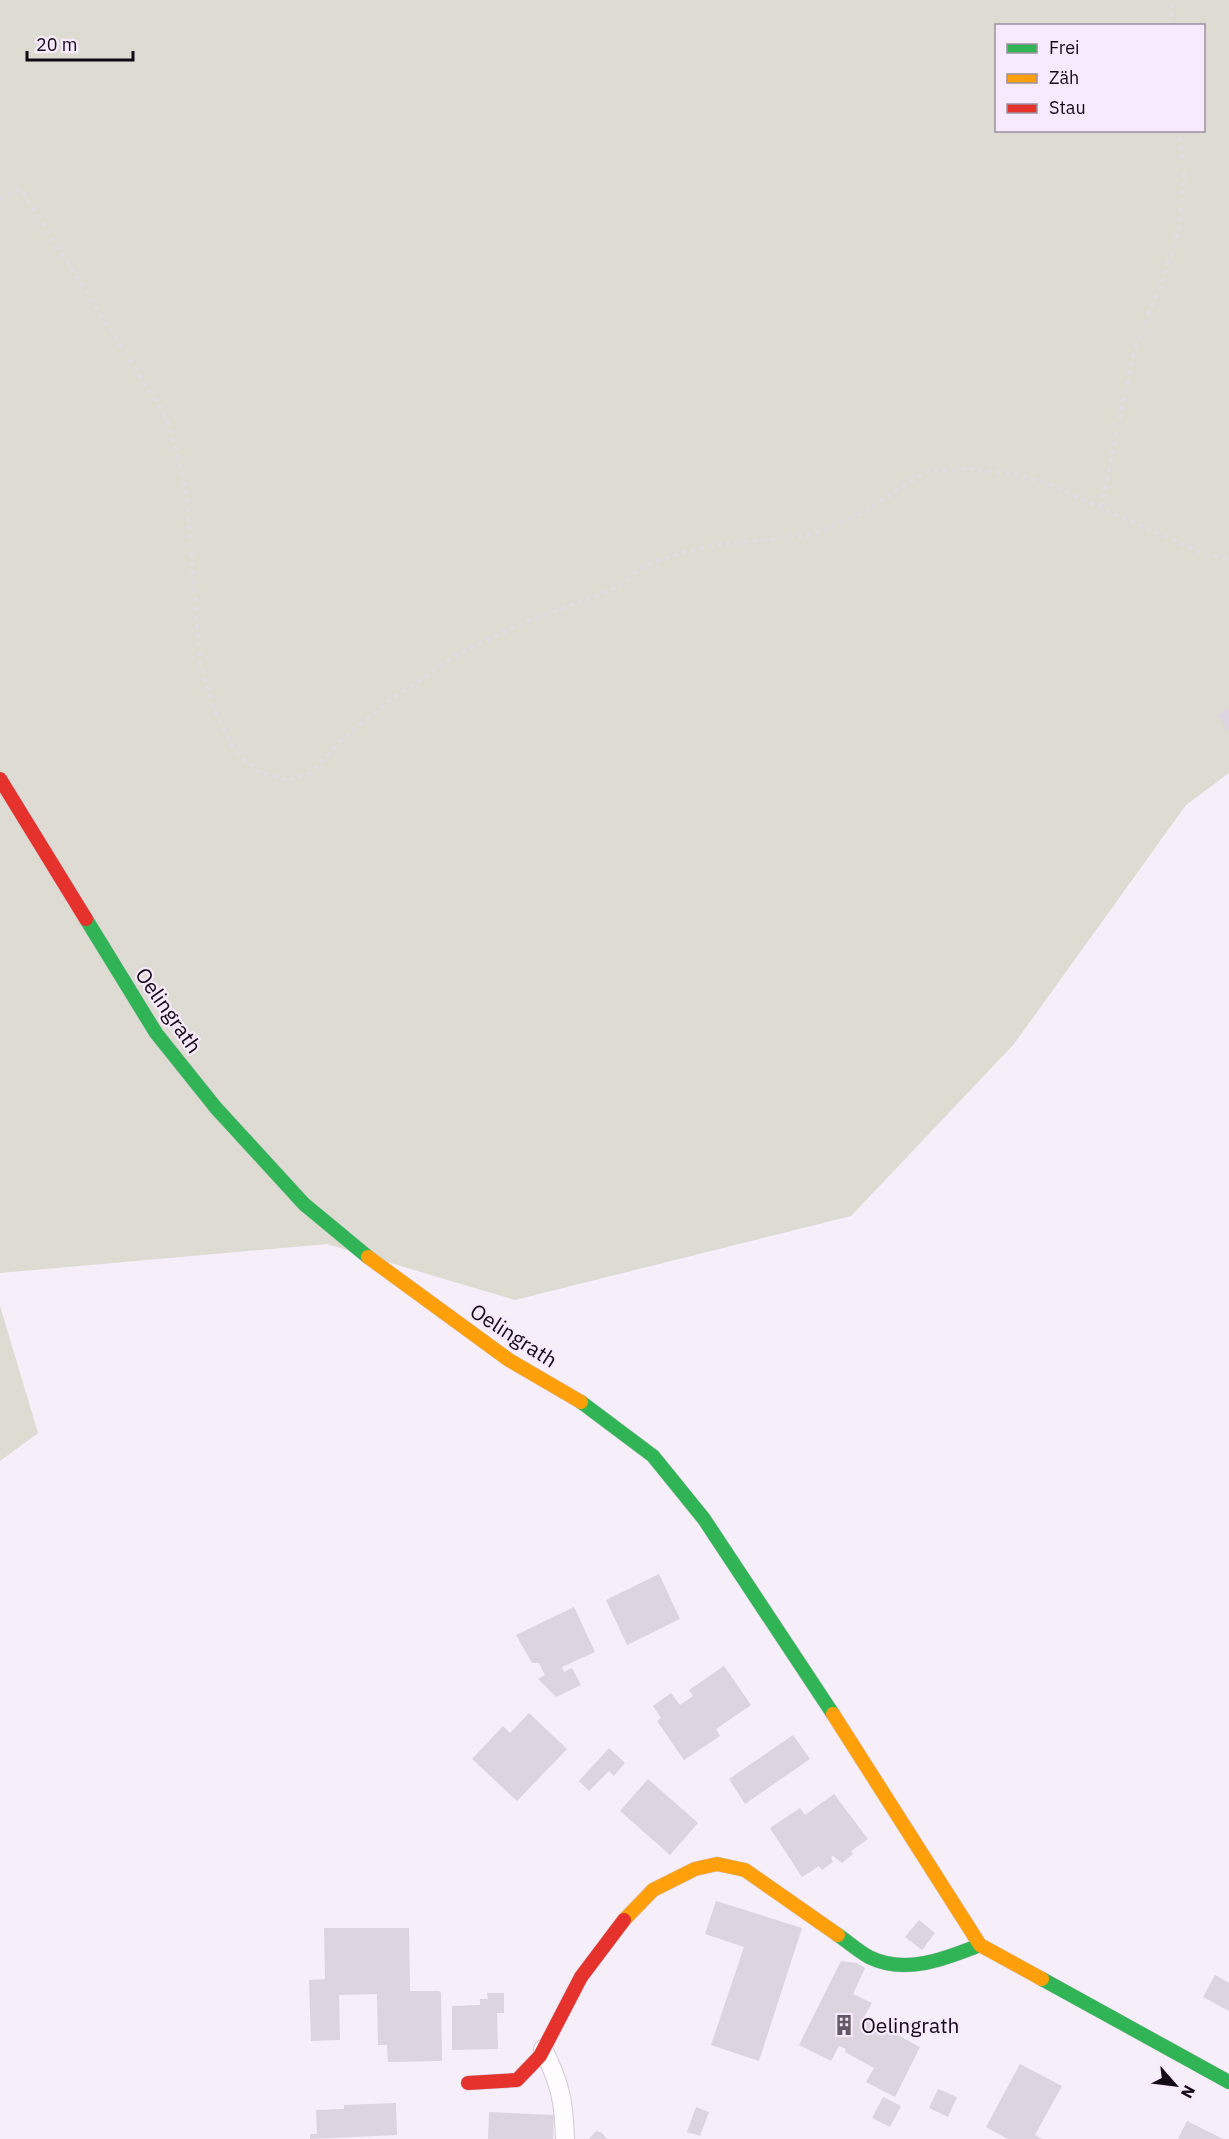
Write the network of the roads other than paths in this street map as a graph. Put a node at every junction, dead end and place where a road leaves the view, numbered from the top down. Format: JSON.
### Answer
{"nodes":[{"id":1,"x":0,"y":779,"type":"edge"},
{"id":2,"x":980,"y":1945,"type":"junction"},
{"id":3,"x":543,"y":2049,"type":"junction"},
{"id":4,"x":1229,"y":2082,"type":"edge"},
{"id":5,"x":468,"y":2083,"type":"dead end"},
{"id":6,"x":566,"y":2139,"type":"edge"}],
"edges":[{"from":1,"to":2,"type":"street","name":"Oelingrath"},
{"from":2,"to":3,"type":"street"},
{"from":2,"to":4,"type":"street","name":"Oelingrath"},
{"from":3,"to":5,"type":"street"},
{"from":3,"to":6,"type":"lane"}]}
